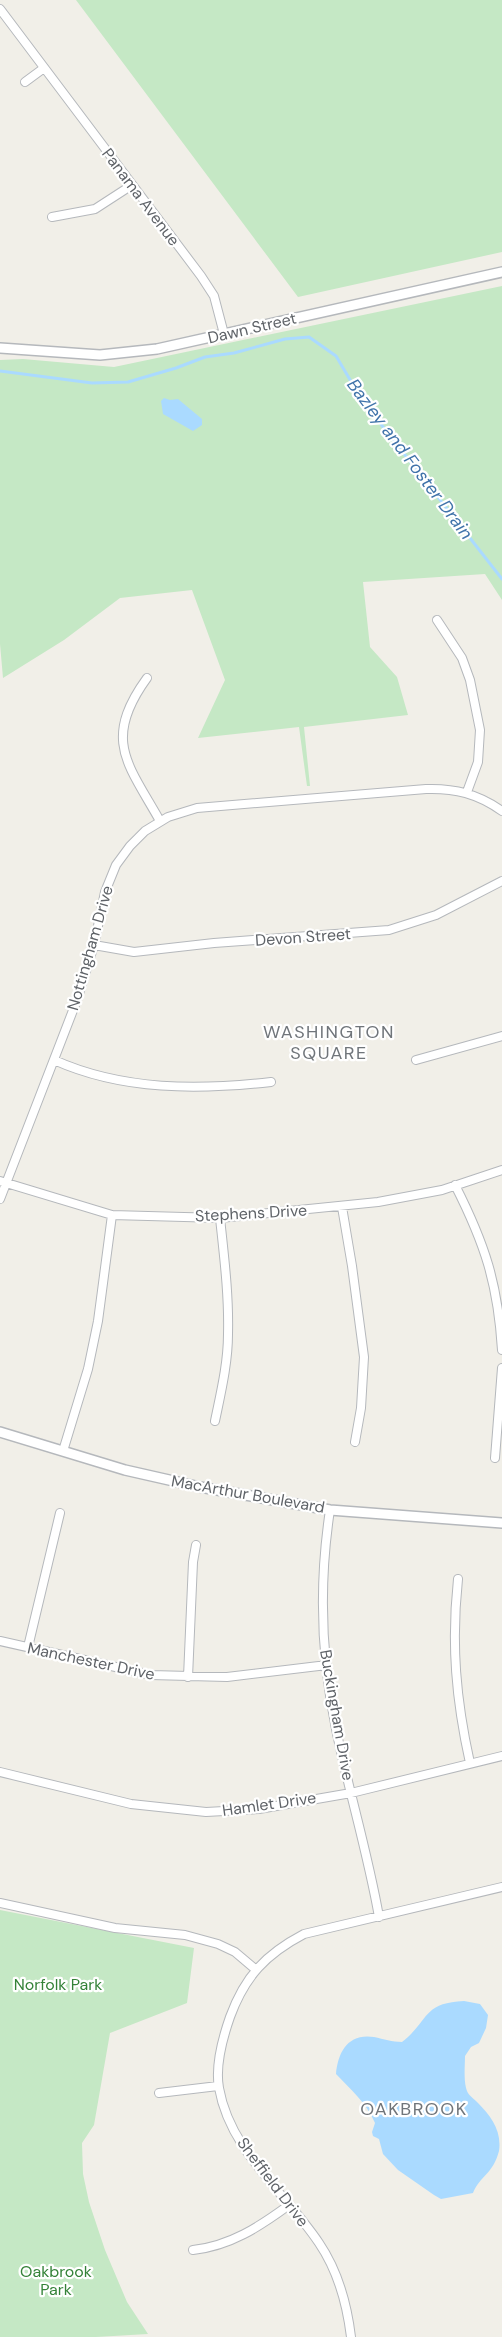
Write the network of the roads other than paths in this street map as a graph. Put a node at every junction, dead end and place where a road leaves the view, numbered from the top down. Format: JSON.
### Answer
{"nodes":[{"id":1,"x":0,"y":9,"type":"edge"},
{"id":2,"x":44,"y":68,"type":"junction"},
{"id":3,"x":25,"y":82,"type":"dead end"},
{"id":4,"x":132,"y":185,"type":"junction"},
{"id":5,"x":52,"y":217,"type":"dead end"},
{"id":6,"x":502,"y":272,"type":"edge"},
{"id":7,"x":224,"y":334,"type":"junction"},
{"id":8,"x":0,"y":348,"type":"edge"},
{"id":9,"x":437,"y":620,"type":"dead end"},
{"id":10,"x":147,"y":678,"type":"dead end"},
{"id":11,"x":467,"y":792,"type":"junction"},
{"id":12,"x":502,"y":811,"type":"edge"},
{"id":13,"x":160,"y":821,"type":"junction"},
{"id":14,"x":502,"y":881,"type":"edge"},
{"id":15,"x":94,"y":945,"type":"junction"},
{"id":16,"x":502,"y":1036,"type":"edge"},
{"id":17,"x":54,"y":1060,"type":"junction"},
{"id":18,"x":416,"y":1060,"type":"dead end"},
{"id":19,"x":272,"y":1082,"type":"dead end"},
{"id":20,"x":502,"y":1170,"type":"edge"},
{"id":21,"x":3,"y":1182,"type":"edge"},
{"id":22,"x":455,"y":1185,"type":"junction"},
{"id":23,"x":0,"y":1199,"type":"edge"},
{"id":24,"x":342,"y":1207,"type":"junction"},
{"id":25,"x":112,"y":1215,"type":"junction"},
{"id":26,"x":220,"y":1218,"type":"junction"},
{"id":27,"x":502,"y":1350,"type":"edge"},
{"id":28,"x":502,"y":1368,"type":"edge"},
{"id":29,"x":214,"y":1421,"type":"dead end"},
{"id":30,"x":0,"y":1432,"type":"edge"},
{"id":31,"x":355,"y":1442,"type":"dead end"},
{"id":32,"x":63,"y":1451,"type":"junction"},
{"id":33,"x":495,"y":1458,"type":"dead end"},
{"id":34,"x":330,"y":1510,"type":"junction"},
{"id":35,"x":60,"y":1513,"type":"dead end"},
{"id":36,"x":502,"y":1523,"type":"edge"},
{"id":37,"x":196,"y":1545,"type":"dead end"},
{"id":38,"x":458,"y":1579,"type":"dead end"},
{"id":39,"x":0,"y":1641,"type":"edge"},
{"id":40,"x":28,"y":1647,"type":"junction"},
{"id":41,"x":327,"y":1665,"type":"junction"},
{"id":42,"x":188,"y":1677,"type":"junction"},
{"id":43,"x":502,"y":1756,"type":"edge"},
{"id":44,"x":470,"y":1763,"type":"junction"},
{"id":45,"x":0,"y":1772,"type":"edge"},
{"id":46,"x":351,"y":1793,"type":"junction"},
{"id":47,"x":502,"y":1887,"type":"edge"},
{"id":48,"x":0,"y":1903,"type":"edge"},
{"id":49,"x":379,"y":1917,"type":"junction"},
{"id":50,"x":255,"y":1969,"type":"junction"},
{"id":51,"x":218,"y":2086,"type":"junction"},
{"id":52,"x":159,"y":2093,"type":"dead end"},
{"id":53,"x":289,"y":2205,"type":"junction"},
{"id":54,"x":193,"y":2250,"type":"dead end"},
{"id":55,"x":351,"y":2337,"type":"edge"}],
"edges":[{"from":1,"to":2,"type":"street","name":"Panama Avenue"},
{"from":2,"to":3,"type":"street"},
{"from":2,"to":4,"type":"street","name":"Panama Avenue"},
{"from":4,"to":5,"type":"street"},
{"from":4,"to":7,"type":"street","name":"Panama Avenue"},
{"from":6,"to":7,"type":"street","name":"Dawn Street"},
{"from":7,"to":8,"type":"street","name":"Dawn Street"},
{"from":9,"to":11,"type":"street"},
{"from":10,"to":13,"type":"street"},
{"from":11,"to":12,"type":"street","name":"Nottingham Drive"},
{"from":11,"to":13,"type":"street","name":"Nottingham Drive"},
{"from":13,"to":15,"type":"street","name":"Nottingham Drive"},
{"from":14,"to":15,"type":"street","name":"Devon Street"},
{"from":15,"to":17,"type":"street","name":"Nottingham Drive"},
{"from":16,"to":18,"type":"street"},
{"from":17,"to":19,"type":"street"},
{"from":17,"to":21,"type":"street","name":"Nottingham Drive"},
{"from":20,"to":22,"type":"street","name":"Stephens Drive"},
{"from":21,"to":23,"type":"street","name":"Nottingham Drive"},
{"from":21,"to":25,"type":"street","name":"Stephens Drive"},
{"from":22,"to":24,"type":"street","name":"Stephens Drive"},
{"from":22,"to":27,"type":"street"},
{"from":24,"to":26,"type":"street","name":"Stephens Drive"},
{"from":24,"to":31,"type":"street"},
{"from":25,"to":26,"type":"street","name":"Stephens Drive"},
{"from":25,"to":32,"type":"street"},
{"from":26,"to":29,"type":"street"},
{"from":28,"to":33,"type":"street"},
{"from":30,"to":32,"type":"street","name":"MacArthur Boulevard"},
{"from":32,"to":34,"type":"street","name":"MacArthur Boulevard"},
{"from":34,"to":36,"type":"street","name":"MacArthur Boulevard"},
{"from":34,"to":41,"type":"street","name":"Buckingham Drive"},
{"from":35,"to":40,"type":"street"},
{"from":37,"to":42,"type":"street"},
{"from":38,"to":44,"type":"street"},
{"from":39,"to":40,"type":"street","name":"Manchester Drive"},
{"from":40,"to":42,"type":"street","name":"Manchester Drive"},
{"from":41,"to":42,"type":"street","name":"Manchester Drive"},
{"from":41,"to":46,"type":"street","name":"Buckingham Drive"},
{"from":43,"to":44,"type":"street","name":"Hamlet Drive"},
{"from":44,"to":46,"type":"street","name":"Hamlet Drive"},
{"from":45,"to":46,"type":"street","name":"Hamlet Drive"},
{"from":46,"to":49,"type":"street","name":"Buckingham Drive"},
{"from":47,"to":49,"type":"street","name":"Sheffield Drive"},
{"from":48,"to":50,"type":"street"},
{"from":49,"to":50,"type":"street","name":"Sheffield Drive"},
{"from":50,"to":51,"type":"street","name":"Sheffield Drive"},
{"from":51,"to":52,"type":"street"},
{"from":51,"to":53,"type":"street","name":"Sheffield Drive"},
{"from":53,"to":54,"type":"street"},
{"from":53,"to":55,"type":"street","name":"Sheffield Drive"}]}
